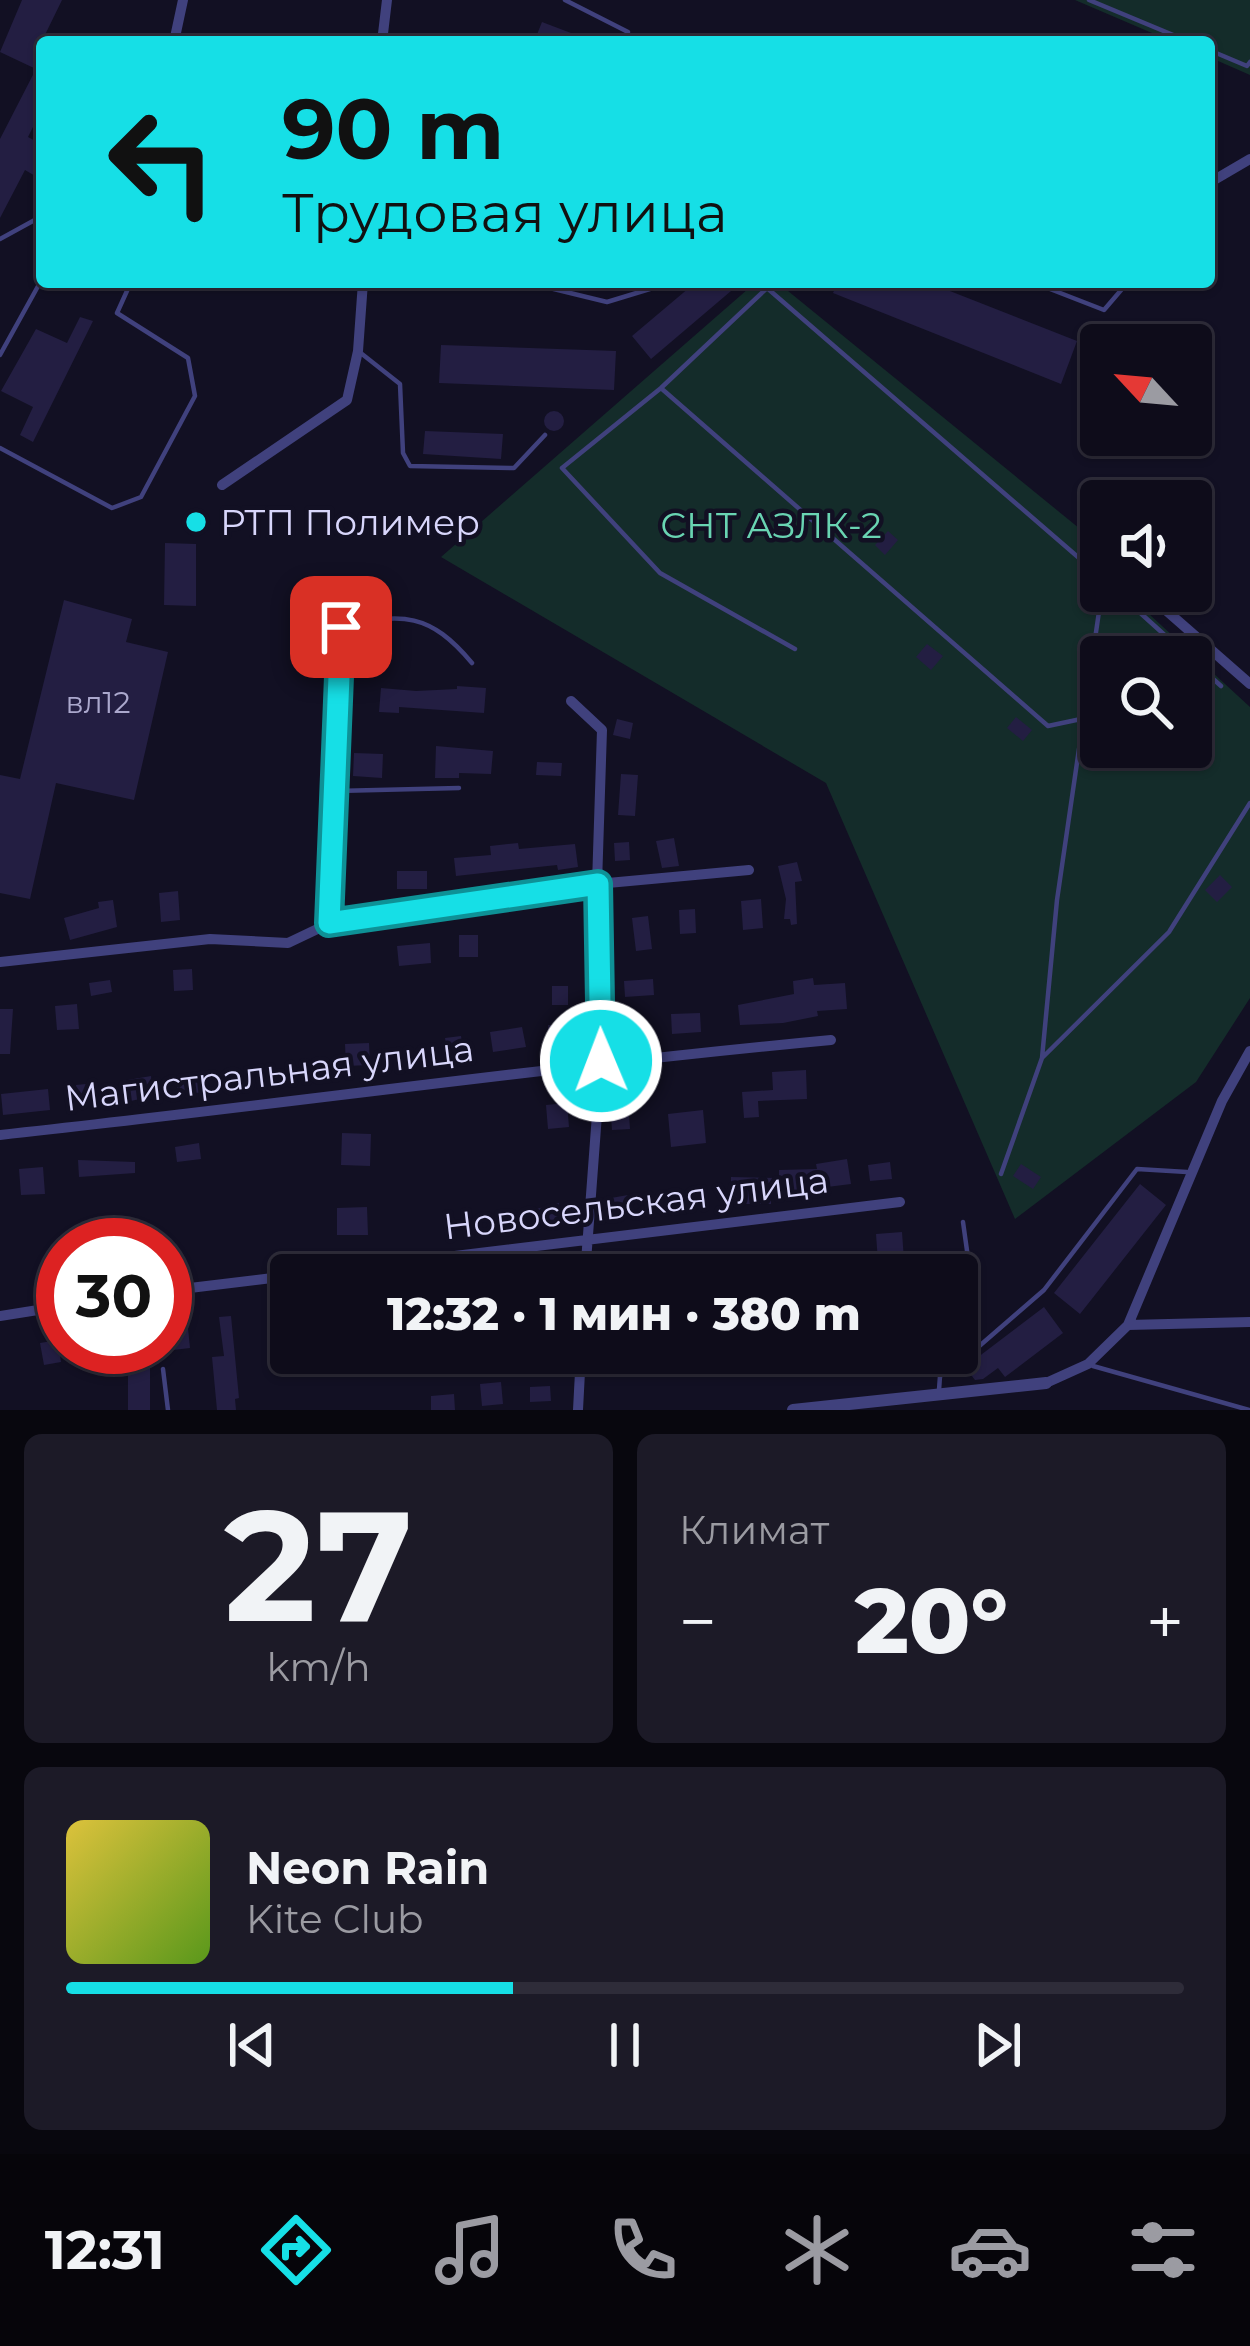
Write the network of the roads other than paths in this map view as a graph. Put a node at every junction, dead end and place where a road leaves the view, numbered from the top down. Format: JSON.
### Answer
{"nodes":[{"id":1,"x":183,"y":0,"type":"edge"},
{"id":2,"x":386,"y":0,"type":"edge"},
{"id":3,"x":565,"y":0,"type":"edge"},
{"id":4,"x":1089,"y":0,"type":"edge"},
{"id":5,"x":175,"y":36,"type":"edge"},
{"id":6,"x":383,"y":36,"type":"edge"},
{"id":7,"x":627,"y":36,"type":"edge"},
{"id":8,"x":1176,"y":36,"type":"edge"},
{"id":9,"x":1215,"y":53,"type":"edge"},
{"id":10,"x":1250,"y":62,"type":"edge"},
{"id":11,"x":1250,"y":160,"type":"edge"},
{"id":12,"x":1215,"y":180,"type":"edge"},
{"id":13,"x":36,"y":219,"type":"edge"},
{"id":14,"x":0,"y":238,"type":"edge"},
{"id":15,"x":37,"y":288,"type":"edge"},
{"id":16,"x":128,"y":288,"type":"edge"},
{"id":17,"x":363,"y":288,"type":"edge"},
{"id":18,"x":550,"y":288,"type":"edge"},
{"id":19,"x":650,"y":288,"type":"edge"},
{"id":20,"x":1047,"y":288,"type":"edge"},
{"id":21,"x":1123,"y":288,"type":"edge"},
{"id":22,"x":358,"y":351,"type":"junction"},
{"id":23,"x":0,"y":356,"type":"edge"},
{"id":24,"x":661,"y":388,"type":"junction"},
{"id":25,"x":545,"y":435,"type":"dead end"},
{"id":26,"x":2,"y":450,"type":"edge"},
{"id":27,"x":222,"y":485,"type":"dead end"},
{"id":28,"x":1080,"y":559,"type":"edge"},
{"id":29,"x":1139,"y":612,"type":"edge"},
{"id":30,"x":1168,"y":612,"type":"edge"},
{"id":31,"x":341,"y":627,"type":"joint"},
{"id":32,"x":1166,"y":636,"type":"edge"},
{"id":33,"x":795,"y":649,"type":"dead end"},
{"id":34,"x":472,"y":664,"type":"dead end"},
{"id":35,"x":1212,"y":678,"type":"edge"},
{"id":36,"x":1250,"y":684,"type":"edge"},
{"id":37,"x":1221,"y":686,"type":"dead end"},
{"id":38,"x":571,"y":701,"type":"dead end"},
{"id":39,"x":1080,"y":719,"type":"edge"},
{"id":40,"x":1080,"y":727,"type":"edge"},
{"id":41,"x":459,"y":788,"type":"dead end"},
{"id":42,"x":336,"y":790,"type":"junction"},
{"id":43,"x":1250,"y":803,"type":"edge"},
{"id":44,"x":749,"y":870,"type":"dead end"},
{"id":45,"x":598,"y":884,"type":"junction"},
{"id":46,"x":329,"y":923,"type":"junction"},
{"id":47,"x":0,"y":962,"type":"edge"},
{"id":48,"x":831,"y":1040,"type":"dead end"},
{"id":49,"x":1250,"y":1051,"type":"edge"},
{"id":50,"x":1042,"y":1058,"type":"junction"},
{"id":51,"x":601,"y":1061,"type":"junction"},
{"id":52,"x":0,"y":1135,"type":"edge"},
{"id":53,"x":1192,"y":1173,"type":"junction"},
{"id":54,"x":1001,"y":1174,"type":"dead end"},
{"id":55,"x":900,"y":1202,"type":"dead end"},
{"id":56,"x":963,"y":1222,"type":"dead end"},
{"id":57,"x":587,"y":1240,"type":"junction"},
{"id":58,"x":587,"y":1254,"type":"edge"},
{"id":59,"x":967,"y":1254,"type":"edge"},
{"id":60,"x":192,"y":1288,"type":"edge"},
{"id":61,"x":36,"y":1310,"type":"edge"},
{"id":62,"x":0,"y":1316,"type":"edge"},
{"id":63,"x":1250,"y":1322,"type":"edge"},
{"id":64,"x":1128,"y":1324,"type":"junction"},
{"id":65,"x":1088,"y":1364,"type":"junction"},
{"id":66,"x":164,"y":1374,"type":"edge"},
{"id":67,"x":580,"y":1374,"type":"edge"},
{"id":68,"x":940,"y":1376,"type":"joint"},
{"id":69,"x":1046,"y":1383,"type":"joint"},
{"id":70,"x":939,"y":1396,"type":"junction"},
{"id":71,"x":168,"y":1410,"type":"edge"},
{"id":72,"x":578,"y":1410,"type":"edge"},
{"id":73,"x":793,"y":1410,"type":"edge"},
{"id":74,"x":1249,"y":1410,"type":"edge"}],
"edges":[{"from":1,"to":5,"type":"street"},
{"from":2,"to":6,"type":"street"},
{"from":3,"to":7,"type":"lane"},
{"from":4,"to":8,"type":"lane"},
{"from":9,"to":10,"type":"lane"},
{"from":11,"to":12,"type":"street"},
{"from":13,"to":14,"type":"lane"},
{"from":15,"to":23,"type":"lane"},
{"from":16,"to":26,"type":"lane"},
{"from":17,"to":22,"type":"street"},
{"from":18,"to":19,"type":"lane"},
{"from":20,"to":21,"type":"lane"},
{"from":22,"to":25,"type":"lane"},
{"from":22,"to":27,"type":"street"},
{"from":24,"to":28,"type":"lane"},
{"from":24,"to":33,"type":"lane"},
{"from":24,"to":39,"type":"lane"},
{"from":29,"to":32,"type":"lane"},
{"from":30,"to":36,"type":"street"},
{"from":31,"to":34,"type":"lane"},
{"from":31,"to":42,"type":"street"},
{"from":35,"to":37,"type":"lane"},
{"from":38,"to":45,"type":"street"},
{"from":40,"to":50,"type":"lane"},
{"from":41,"to":42,"type":"lane"},
{"from":42,"to":46,"type":"street"},
{"from":43,"to":50,"type":"lane"},
{"from":44,"to":45,"type":"street"},
{"from":45,"to":46,"type":"street"},
{"from":45,"to":51,"type":"street"},
{"from":46,"to":47,"type":"street"},
{"from":48,"to":51,"type":"street","name":"Магистральная улица"},
{"from":49,"to":53,"type":"street"},
{"from":50,"to":54,"type":"lane"},
{"from":51,"to":52,"type":"street","name":"Магистральная улица"},
{"from":51,"to":57,"type":"street"},
{"from":53,"to":64,"type":"street"},
{"from":53,"to":68,"type":"lane"},
{"from":55,"to":57,"type":"street","name":"Новосельская улица"},
{"from":56,"to":59,"type":"lane"},
{"from":57,"to":58,"type":"street"},
{"from":57,"to":60,"type":"street","name":"Новосельская улица"},
{"from":61,"to":62,"type":"street"},
{"from":63,"to":64,"type":"street"},
{"from":64,"to":65,"type":"street"},
{"from":65,"to":69,"type":"street"},
{"from":65,"to":74,"type":"lane"},
{"from":66,"to":71,"type":"lane"},
{"from":67,"to":72,"type":"street"},
{"from":68,"to":70,"type":"lane"},
{"from":69,"to":70,"type":"street"},
{"from":70,"to":73,"type":"street"}]}
